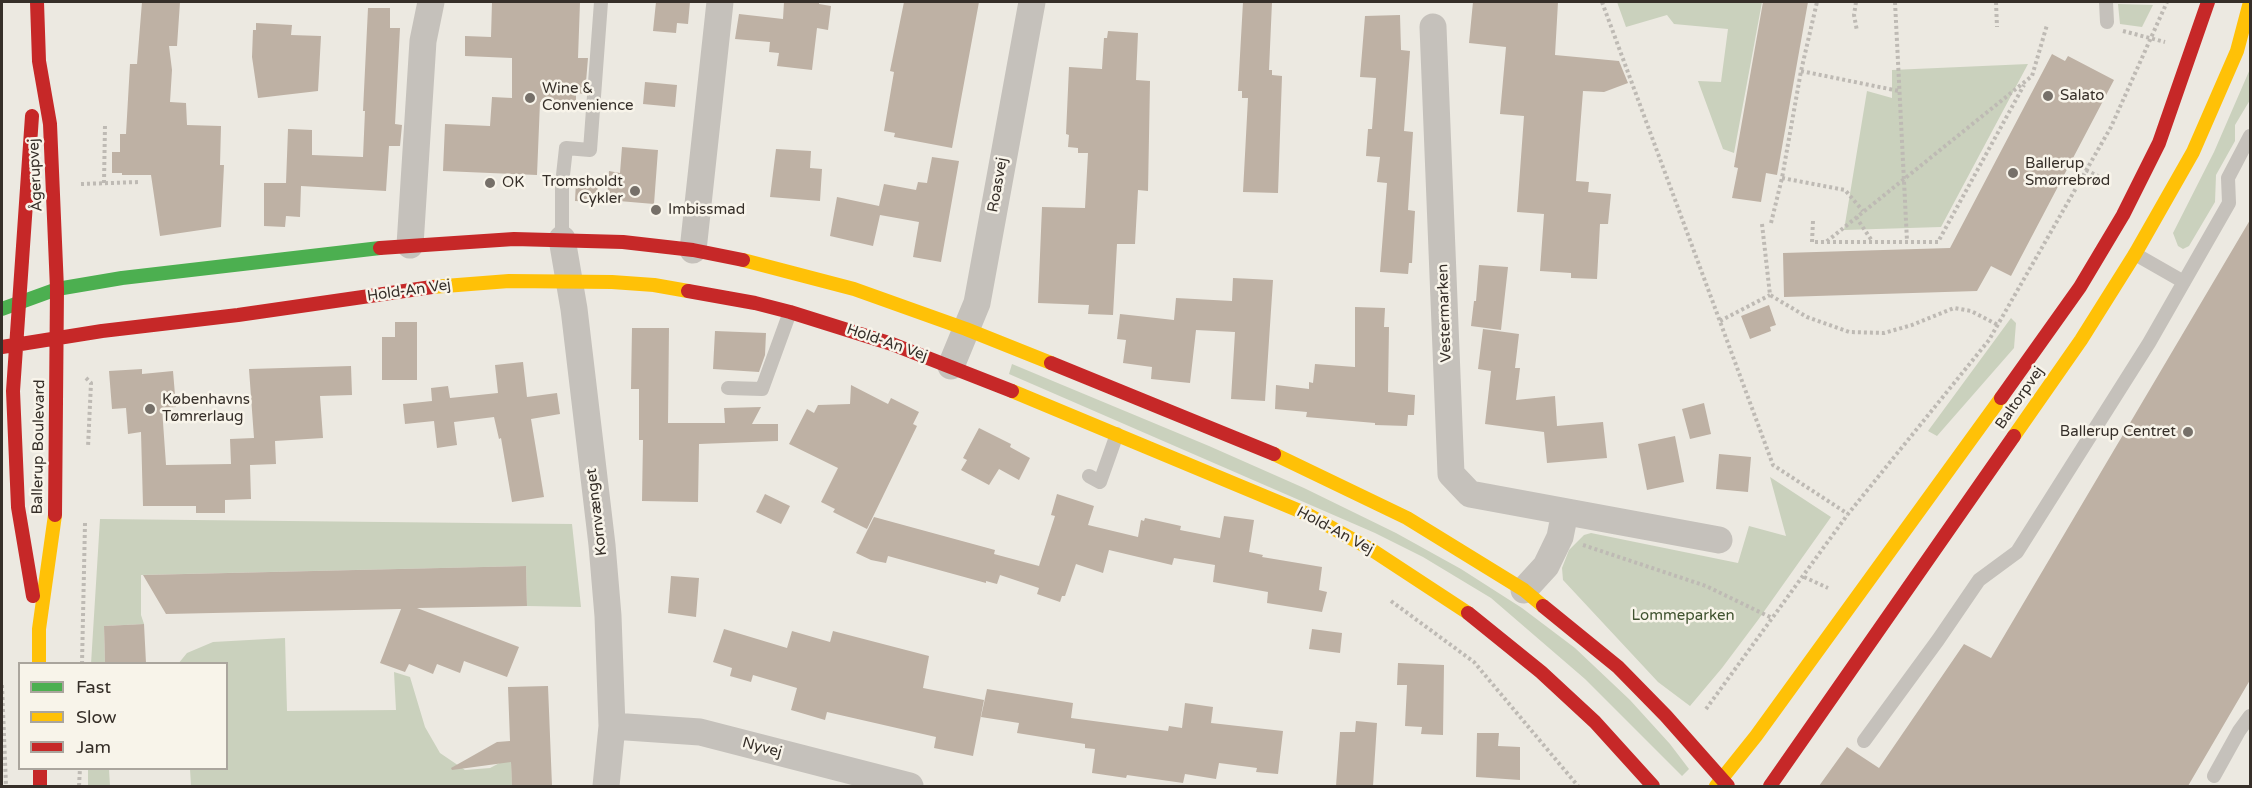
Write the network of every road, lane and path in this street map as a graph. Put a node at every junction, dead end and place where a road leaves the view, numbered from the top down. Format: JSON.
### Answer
{"nodes":[{"id":1,"x":37,"y":2,"type":"edge"},
{"id":2,"x":431,"y":2,"type":"edge"},
{"id":3,"x":601,"y":2,"type":"edge"},
{"id":4,"x":720,"y":2,"type":"edge"},
{"id":5,"x":1032,"y":2,"type":"edge"},
{"id":6,"x":1602,"y":2,"type":"edge"},
{"id":7,"x":1817,"y":2,"type":"edge"},
{"id":8,"x":1856,"y":2,"type":"edge"},
{"id":9,"x":1895,"y":2,"type":"edge"},
{"id":10,"x":1996,"y":2,"type":"edge"},
{"id":11,"x":2106,"y":2,"type":"edge"},
{"id":12,"x":2167,"y":2,"type":"edge"},
{"id":13,"x":2208,"y":2,"type":"edge"},
{"id":14,"x":2250,"y":2,"type":"edge"},
{"id":15,"x":2107,"y":22,"type":"joint"},
{"id":16,"x":2047,"y":25,"type":"dead end"},
{"id":17,"x":1433,"y":27,"type":"dead end"},
{"id":18,"x":1997,"y":27,"type":"dead end"},
{"id":19,"x":1857,"y":31,"type":"dead end"},
{"id":20,"x":2151,"y":39,"type":"junction"},
{"id":21,"x":2237,"y":51,"type":"junction"},
{"id":22,"x":2250,"y":56,"type":"edge"},
{"id":23,"x":39,"y":61,"type":"junction"},
{"id":24,"x":1801,"y":71,"type":"junction"},
{"id":25,"x":2026,"y":81,"type":"junction"},
{"id":26,"x":1899,"y":90,"type":"junction"},
{"id":27,"x":105,"y":125,"type":"dead end"},
{"id":28,"x":2250,"y":136,"type":"edge"},
{"id":29,"x":2086,"y":170,"type":"junction"},
{"id":30,"x":2100,"y":177,"type":"dead end"},
{"id":31,"x":1782,"y":178,"type":"junction"},
{"id":32,"x":1904,"y":178,"type":"junction"},
{"id":33,"x":104,"y":183,"type":"dead end"},
{"id":34,"x":1863,"y":211,"type":"junction"},
{"id":35,"x":1856,"y":217,"type":"junction"},
{"id":36,"x":1813,"y":221,"type":"dead end"},
{"id":37,"x":1771,"y":223,"type":"dead end"},
{"id":38,"x":1762,"y":224,"type":"dead end"},
{"id":39,"x":562,"y":239,"type":"junction"},
{"id":40,"x":1872,"y":241,"type":"junction"},
{"id":41,"x":1907,"y":241,"type":"junction"},
{"id":42,"x":1826,"y":242,"type":"junction"},
{"id":43,"x":400,"y":246,"type":"junction"},
{"id":44,"x":693,"y":250,"type":"junction"},
{"id":45,"x":2135,"y":254,"type":"junction"},
{"id":46,"x":327,"y":267,"type":"dead end"},
{"id":47,"x":570,"y":281,"type":"junction"},
{"id":48,"x":2184,"y":282,"type":"junction"},
{"id":49,"x":57,"y":289,"type":"junction"},
{"id":50,"x":1770,"y":295,"type":"junction"},
{"id":51,"x":18,"y":303,"type":"junction"},
{"id":52,"x":2,"y":309,"type":"edge"},
{"id":53,"x":790,"y":312,"type":"junction"},
{"id":54,"x":57,"y":313,"type":"joint"},
{"id":55,"x":1720,"y":321,"type":"junction"},
{"id":56,"x":29,"y":324,"type":"dead end"},
{"id":57,"x":1998,"y":325,"type":"junction"},
{"id":58,"x":966,"y":329,"type":"junction"},
{"id":59,"x":56,"y":338,"type":"junction"},
{"id":60,"x":16,"y":344,"type":"junction"},
{"id":61,"x":2,"y":346,"type":"edge"},
{"id":62,"x":951,"y":366,"type":"junction"},
{"id":63,"x":728,"y":388,"type":"dead end"},
{"id":64,"x":1117,"y":434,"type":"junction"},
{"id":65,"x":1089,"y":476,"type":"dead end"},
{"id":66,"x":1848,"y":514,"type":"junction"},
{"id":67,"x":1562,"y":525,"type":"junction"},
{"id":68,"x":1719,"y":540,"type":"dead end"},
{"id":69,"x":1804,"y":577,"type":"junction"},
{"id":70,"x":1828,"y":588,"type":"dead end"},
{"id":71,"x":1524,"y":590,"type":"junction"},
{"id":72,"x":1384,"y":596,"type":"dead end"},
{"id":73,"x":1772,"y":618,"type":"junction"},
{"id":74,"x":39,"y":629,"type":"junction"},
{"id":75,"x":39,"y":662,"type":"edge"},
{"id":76,"x":2,"y":685,"type":"edge"},
{"id":77,"x":1706,"y":709,"type":"dead end"},
{"id":78,"x":2250,"y":716,"type":"edge"},
{"id":79,"x":612,"y":726,"type":"junction"},
{"id":80,"x":1864,"y":741,"type":"dead end"},
{"id":81,"x":40,"y":770,"type":"edge"},
{"id":82,"x":80,"y":770,"type":"edge"},
{"id":83,"x":2214,"y":776,"type":"dead end"},
{"id":84,"x":1722,"y":784,"type":"edge"},
{"id":85,"x":6,"y":786,"type":"edge"},
{"id":86,"x":40,"y":786,"type":"edge"},
{"id":87,"x":79,"y":786,"type":"edge"},
{"id":88,"x":606,"y":786,"type":"edge"},
{"id":89,"x":910,"y":786,"type":"edge"},
{"id":90,"x":1578,"y":786,"type":"edge"},
{"id":91,"x":1653,"y":786,"type":"edge"},
{"id":92,"x":1770,"y":786,"type":"edge"}],
"edges":[{"from":1,"to":23,"type":"street","name":"Ågerupvej"},
{"from":2,"to":43,"type":"street"},
{"from":3,"to":39,"type":"lane"},
{"from":4,"to":44,"type":"street"},
{"from":5,"to":58,"type":"street","name":"Roasvej"},
{"from":6,"to":55,"type":"path"},
{"from":7,"to":24,"type":"path"},
{"from":8,"to":19,"type":"path"},
{"from":9,"to":26,"type":"path"},
{"from":10,"to":18,"type":"path"},
{"from":11,"to":15,"type":"lane"},
{"from":12,"to":20,"type":"path"},
{"from":13,"to":84,"type":"street","name":"Baltorpvej"},
{"from":14,"to":21,"type":"street","name":"Baltorpvej"},
{"from":15,"to":20,"type":"path"},
{"from":16,"to":25,"type":"path"},
{"from":17,"to":67,"type":"street","name":"Vestermarken"},
{"from":20,"to":29,"type":"path"},
{"from":21,"to":22,"type":"lane"},
{"from":21,"to":45,"type":"street","name":"Baltorpvej"},
{"from":23,"to":49,"type":"street","name":"Ågerupvej"},
{"from":23,"to":51,"type":"street","name":"Ågerupvej"},
{"from":24,"to":26,"type":"path"},
{"from":24,"to":31,"type":"path"},
{"from":25,"to":32,"type":"path"},
{"from":25,"to":41,"type":"path"},
{"from":26,"to":32,"type":"path"},
{"from":27,"to":33,"type":"path"},
{"from":28,"to":48,"type":"lane"},
{"from":29,"to":30,"type":"path"},
{"from":29,"to":57,"type":"path"},
{"from":31,"to":34,"type":"path"},
{"from":31,"to":37,"type":"path"},
{"from":32,"to":34,"type":"path"},
{"from":32,"to":41,"type":"path"},
{"from":34,"to":35,"type":"path"},
{"from":35,"to":40,"type":"path"},
{"from":35,"to":42,"type":"path"},
{"from":36,"to":42,"type":"path"},
{"from":38,"to":50,"type":"path"},
{"from":39,"to":43,"type":"street"},
{"from":39,"to":44,"type":"street"},
{"from":39,"to":47,"type":"street","name":"Kornvænget"},
{"from":40,"to":41,"type":"path"},
{"from":40,"to":42,"type":"path"},
{"from":43,"to":46,"type":"street"},
{"from":43,"to":49,"type":"street"},
{"from":44,"to":58,"type":"street"},
{"from":45,"to":48,"type":"lane"},
{"from":45,"to":92,"type":"street","name":"Baltorpvej"},
{"from":47,"to":53,"type":"street","name":"Hold-An Vej"},
{"from":47,"to":59,"type":"street","name":"Hold-An Vej"},
{"from":47,"to":79,"type":"street","name":"Kornvænget"},
{"from":48,"to":80,"type":"lane"},
{"from":49,"to":51,"type":"street"},
{"from":49,"to":54,"type":"street","name":"Ågerupvej"},
{"from":50,"to":55,"type":"path"},
{"from":50,"to":57,"type":"path"},
{"from":51,"to":52,"type":"street"},
{"from":51,"to":60,"type":"street","name":"Ågerupvej"},
{"from":53,"to":62,"type":"street","name":"Hold-An Vej"},
{"from":53,"to":63,"type":"lane"},
{"from":54,"to":59,"type":"street","name":"Ballerup Boulevard"},
{"from":55,"to":66,"type":"path"},
{"from":56,"to":60,"type":"street"},
{"from":57,"to":66,"type":"path"},
{"from":58,"to":62,"type":"street","name":"Roasvej"},
{"from":58,"to":71,"type":"street"},
{"from":59,"to":60,"type":"street","name":"Hold-An Vej"},
{"from":59,"to":74,"type":"street","name":"Ballerup Boulevard"},
{"from":60,"to":61,"type":"street","name":"Hold-An Vej"},
{"from":60,"to":74,"type":"street","name":"Ballerup Boulevard"},
{"from":62,"to":64,"type":"street","name":"Hold-An Vej"},
{"from":64,"to":65,"type":"lane"},
{"from":64,"to":91,"type":"street","name":"Hold-An Vej"},
{"from":66,"to":69,"type":"path"},
{"from":67,"to":68,"type":"street","name":"Vestermarken"},
{"from":67,"to":71,"type":"street"},
{"from":67,"to":73,"type":"path"},
{"from":69,"to":70,"type":"path"},
{"from":69,"to":73,"type":"path"},
{"from":71,"to":84,"type":"street"},
{"from":72,"to":90,"type":"path"},
{"from":73,"to":77,"type":"path"},
{"from":74,"to":75,"type":"street","name":"Ballerup Boulevard"},
{"from":76,"to":85,"type":"path"},
{"from":78,"to":83,"type":"lane"},
{"from":79,"to":88,"type":"street","name":"Kornvænget"},
{"from":79,"to":89,"type":"street","name":"Nyvej"},
{"from":81,"to":86,"type":"street"},
{"from":82,"to":87,"type":"path"}]}
